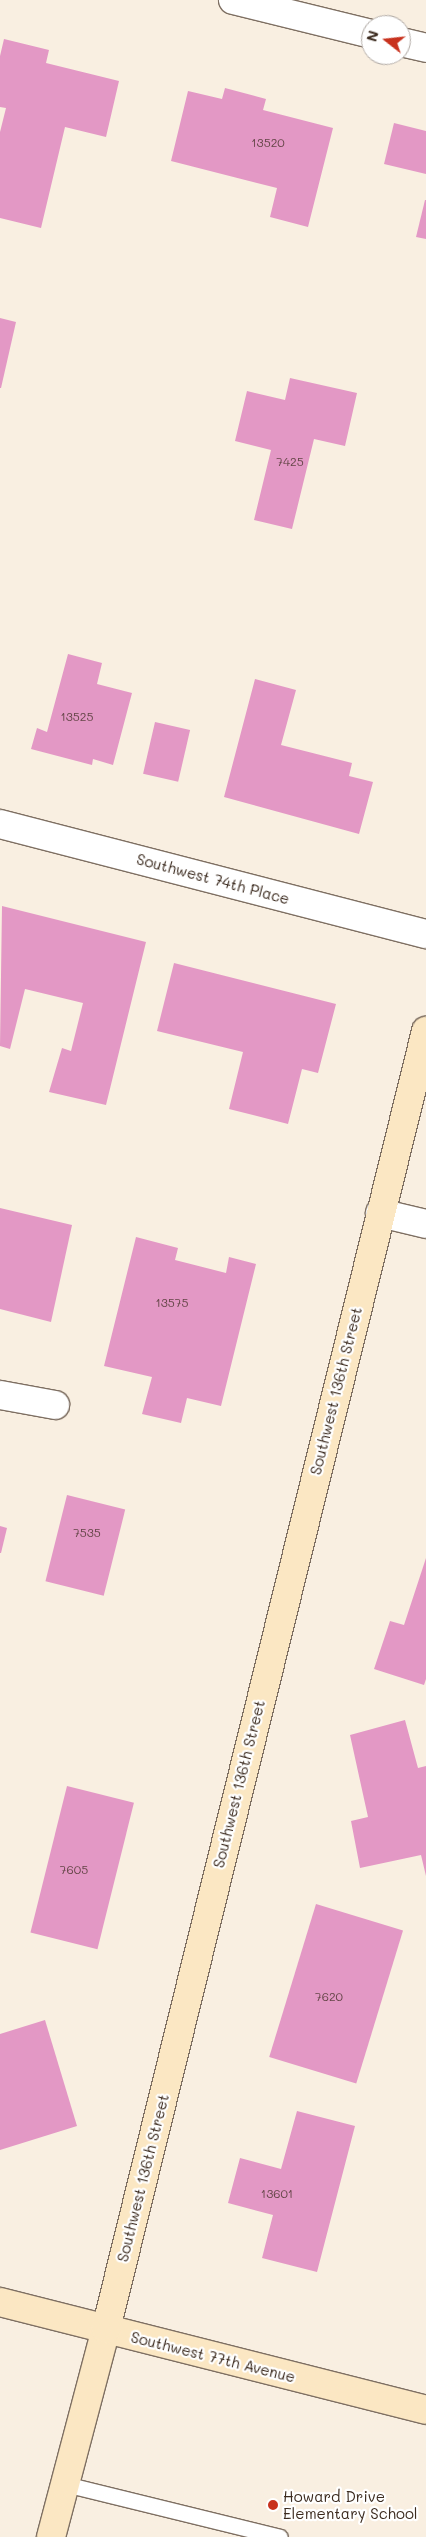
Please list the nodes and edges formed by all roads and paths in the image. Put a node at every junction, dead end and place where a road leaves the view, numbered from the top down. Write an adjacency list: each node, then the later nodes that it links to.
1 (233, 0): 2 (street)
2 (361, 32)
3 (411, 44): 4 (street)
4 (426, 48)
5 (0, 824): 6 (street, Southwest 74th Place)
6 (426, 934)
7 (426, 1031): 8 (street, Southwest 136th Street)
8 (380, 1213): 9 (street); 13 (street, Southwest 136th Street)
9 (426, 1224)
10 (0, 1395): 11 (street)
11 (55, 1405)
12 (0, 2302): 13 (street, Southwest 77th Avenue)
13 (106, 2329): 14 (street, Southwest 77th Avenue); 15 (street, Southwest 136th Street)
14 (426, 2410)
15 (65, 2484): 16 (street, Southwest 136th Street); 17 (lane)
16 (51, 2537)
17 (280, 2537)

